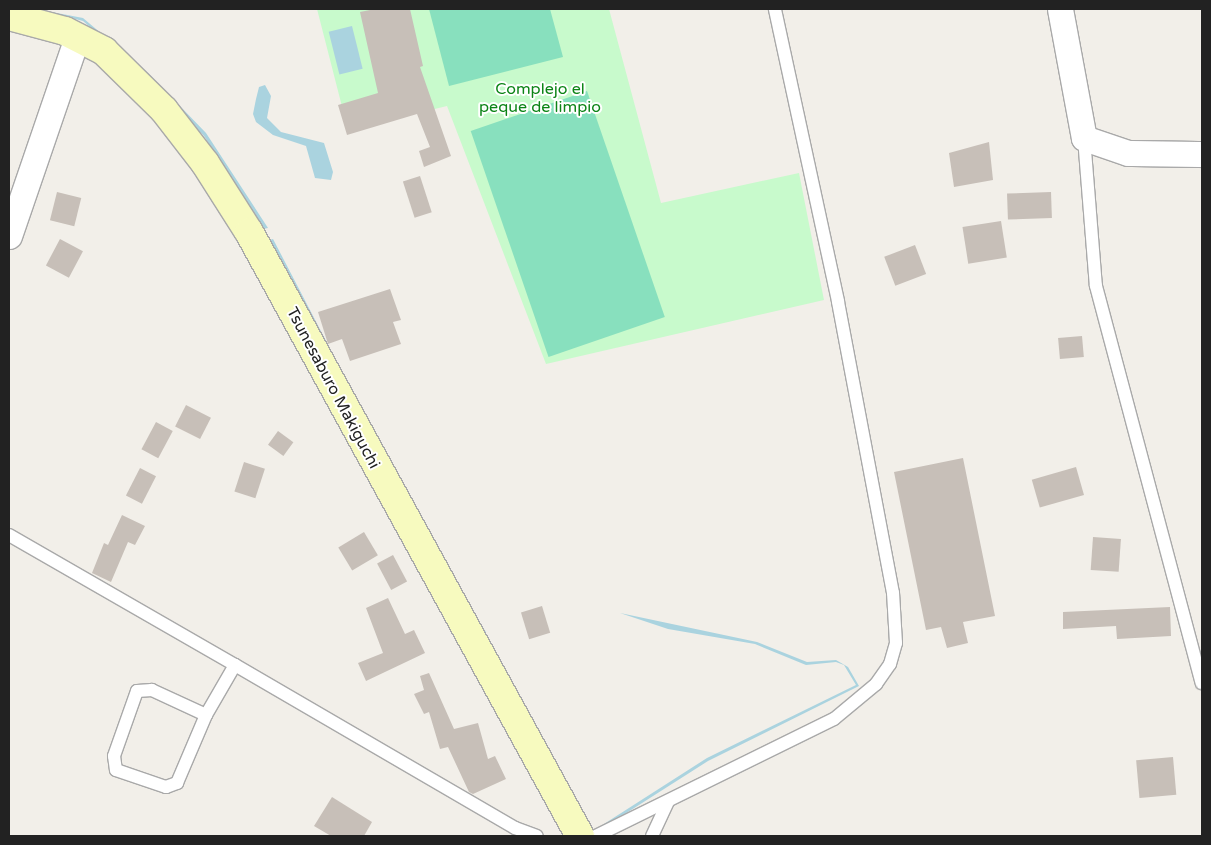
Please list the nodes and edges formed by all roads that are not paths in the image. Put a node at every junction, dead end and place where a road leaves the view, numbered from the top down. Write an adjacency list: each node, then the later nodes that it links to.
1 (775, 9): 12 (lane)
2 (1060, 9): 5 (street)
3 (9, 16): 4 (street, Tsunesaburo Makiguchi)
4 (77, 37): 7 (street); 14 (street, Tsunesaburo Makiguchi)
5 (1084, 138): 6 (street); 10 (lane)
6 (1202, 154)
7 (9, 236)
8 (9, 535): 9 (lane)
9 (235, 665): 11 (lane); 13 (lane)
10 (1202, 683)
11 (206, 715): 11 (lane)
12 (668, 802): 15 (lane); 16 (lane)
13 (537, 836)
14 (580, 836)
15 (596, 836)
16 (652, 836)

